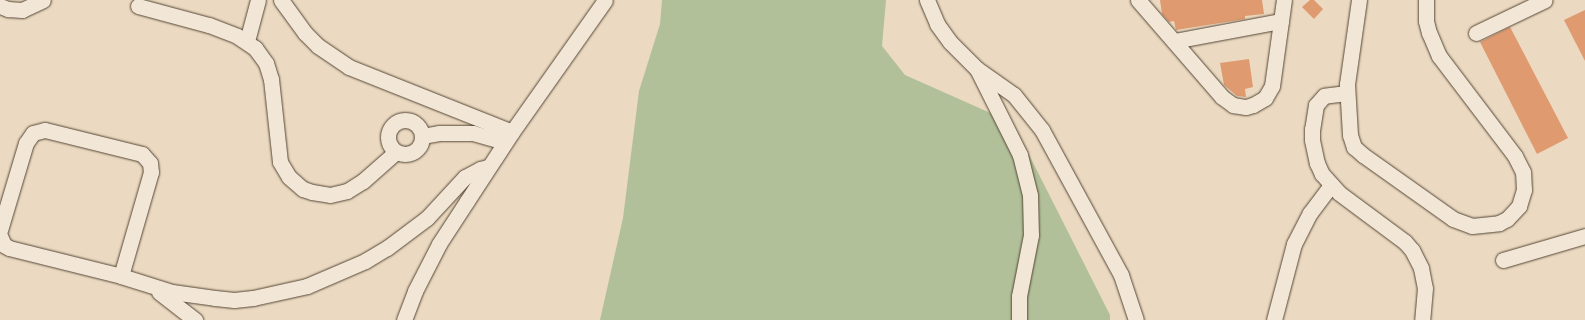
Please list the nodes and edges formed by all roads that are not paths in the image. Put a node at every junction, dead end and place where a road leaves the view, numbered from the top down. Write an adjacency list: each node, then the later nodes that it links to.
1 (43, 0): 12 (street)
2 (258, 0): 15 (street)
3 (281, 0): 20 (street)
4 (605, 0): 20 (street)
5 (927, 0): 17 (street)
6 (1138, 0): 16 (street)
7 (1284, 0): 13 (street)
8 (1359, 0): 18 (street)
9 (1426, 0): 18 (street)
10 (1545, 0): 14 (street)
11 (138, 6): 15 (street)
12 (3, 10)
13 (1281, 21): 16 (street); 16 (street)
14 (1476, 33)
15 (247, 41): 21 (street)
16 (1174, 41)
17 (977, 69): 32 (street); 33 (street)
18 (1347, 93): 23 (street)
19 (422, 136): 20 (street); 21 (street); 21 (street)
20 (508, 137): 22 (street)
21 (396, 152)
22 (488, 167): 29 (street); 31 (street)
23 (1331, 185): 34 (street); 35 (street)
24 (0, 230): 28 (street)
25 (0, 236): 28 (street)
26 (1585, 236): 27 (street)
27 (1503, 260)
28 (121, 276): 29 (street)
29 (149, 286): 30 (street)
30 (196, 320)
31 (404, 320)
32 (1019, 320)
33 (1136, 320)
34 (1274, 320)
35 (1422, 320)

